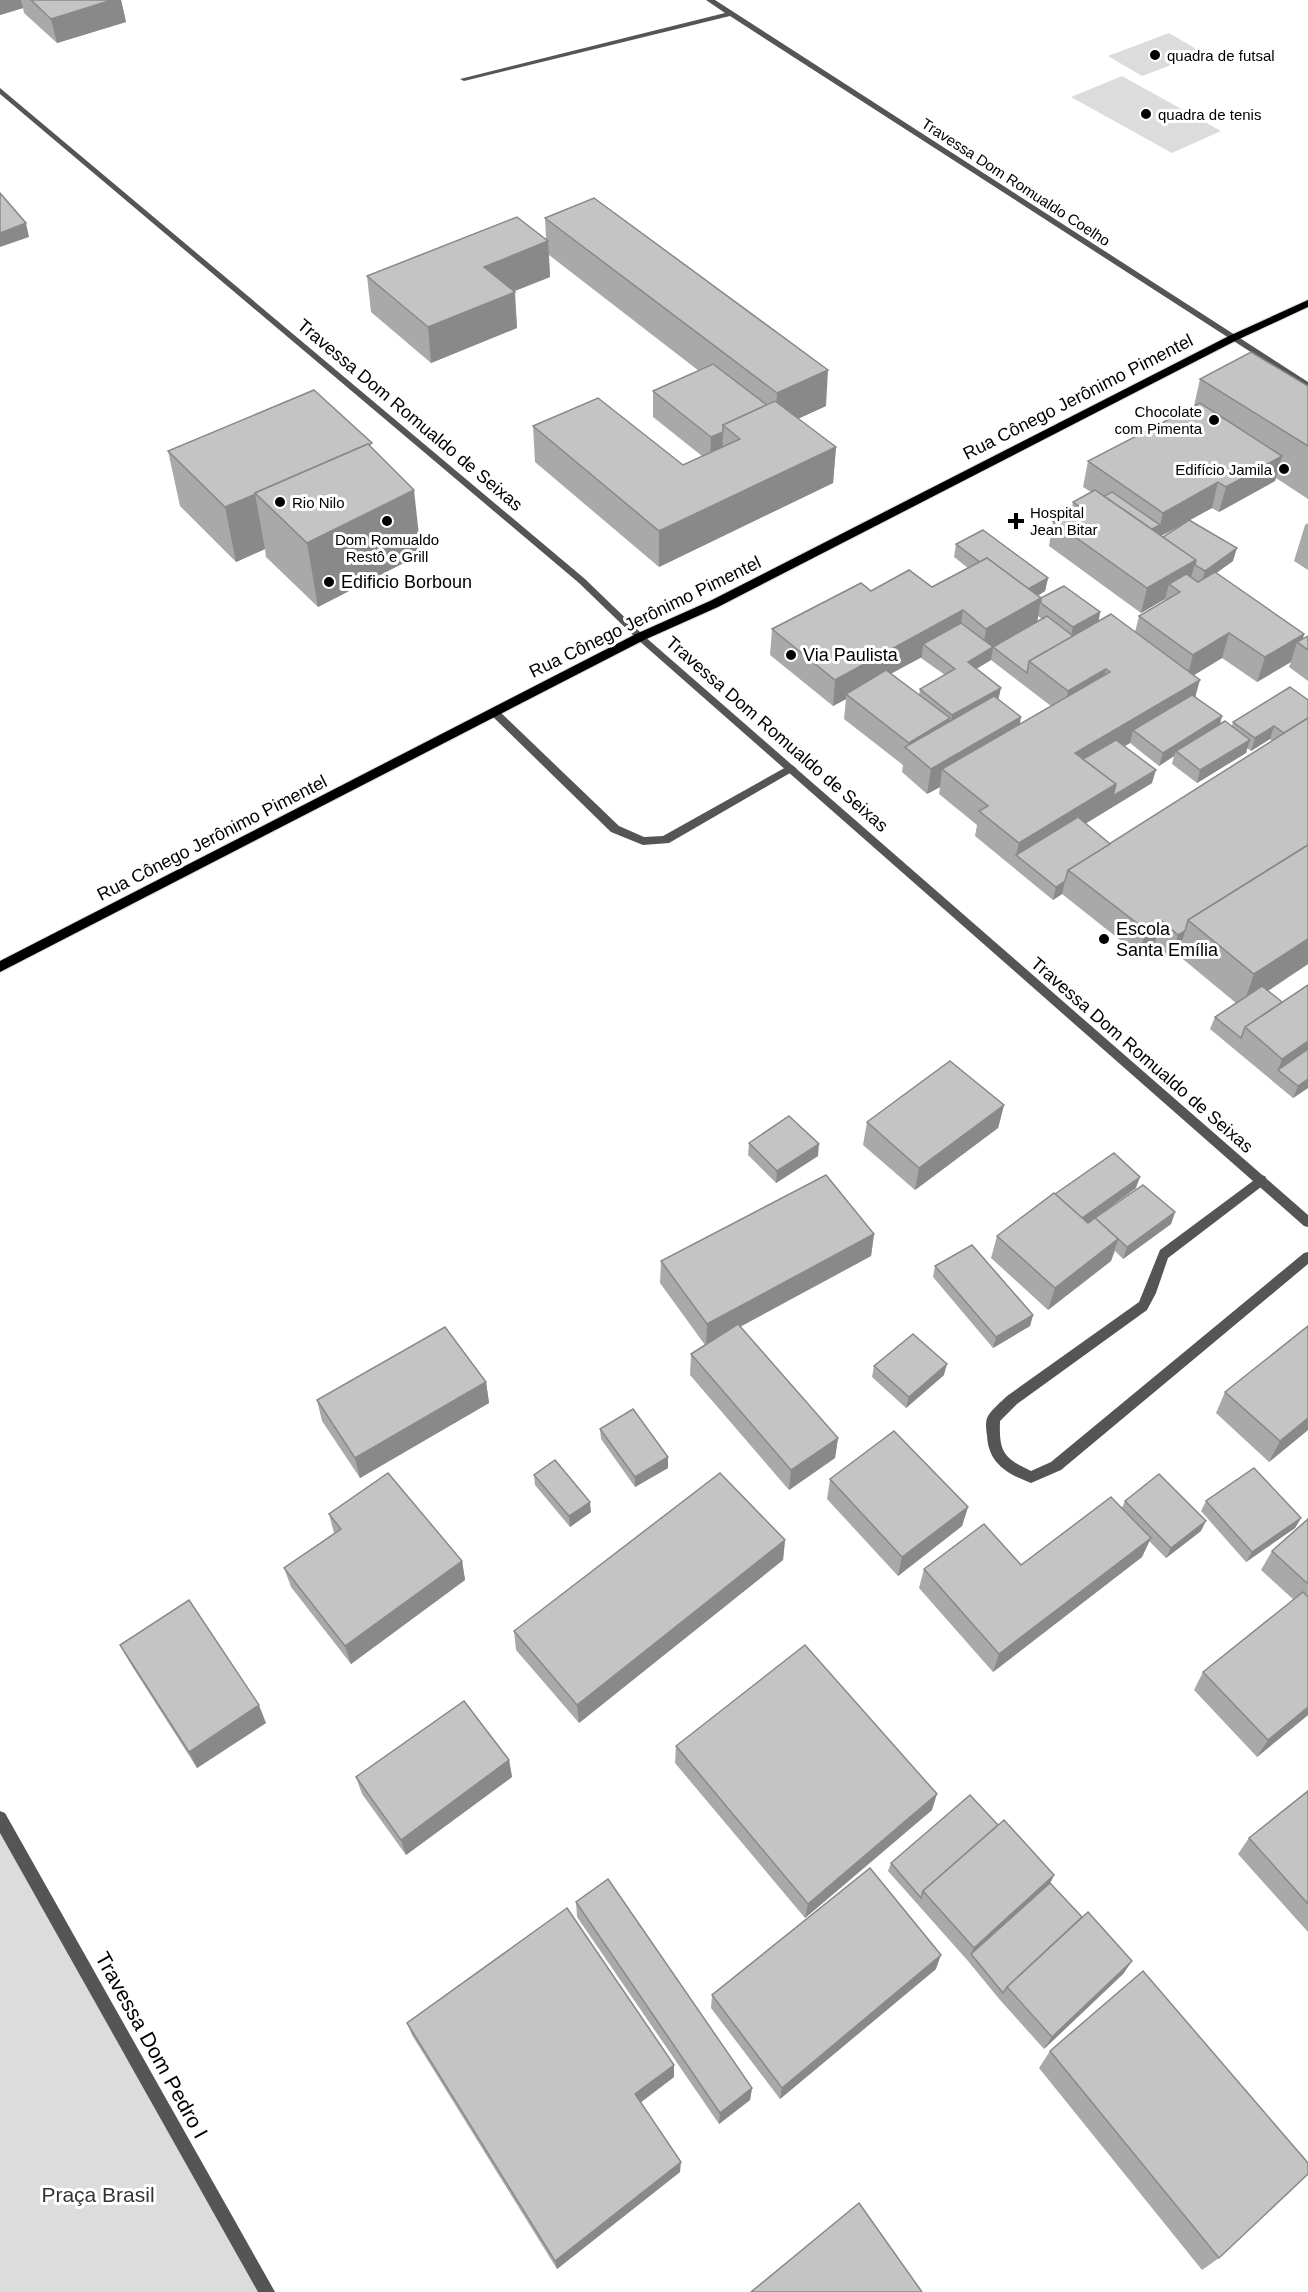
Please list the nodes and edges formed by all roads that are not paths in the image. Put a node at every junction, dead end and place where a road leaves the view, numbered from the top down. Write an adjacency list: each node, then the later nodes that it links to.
1 (711, 0): 2 (street, Travessa Dom Romualdo Coelho)
2 (731, 14): 3 (street); 6 (street, Travessa Dom Romualdo Coelho)
3 (464, 79)
4 (0, 90): 8 (street, Travessa Dom Romualdo de Seixas)
5 (1308, 303): 6 (main road, Rua Cônego Jerônimo Pimentel)
6 (1233, 338): 7 (street, Travessa Dom Romualdo Coelho); 8 (main road, Rua Cônego Jerônimo Pimentel)
7 (1308, 386)
8 (640, 636): 9 (main road, Rua Cônego Jerônimo Pimentel); 10 (street, Travessa Dom Romualdo de Seixas)
9 (494, 712): 10 (street); 11 (main road, Rua Cônego Jerônimo Pimentel)
10 (792, 769): 12 (street, Travessa Dom Romualdo de Seixas)
11 (0, 967)
12 (1260, 1180): 13 (street, Travessa Dom Romualdo de Seixas); 14 (street)
13 (1308, 1222)
14 (1308, 1257)
15 (0, 1818): 16 (street, Travessa Dom Pedro I)
16 (267, 2292)

